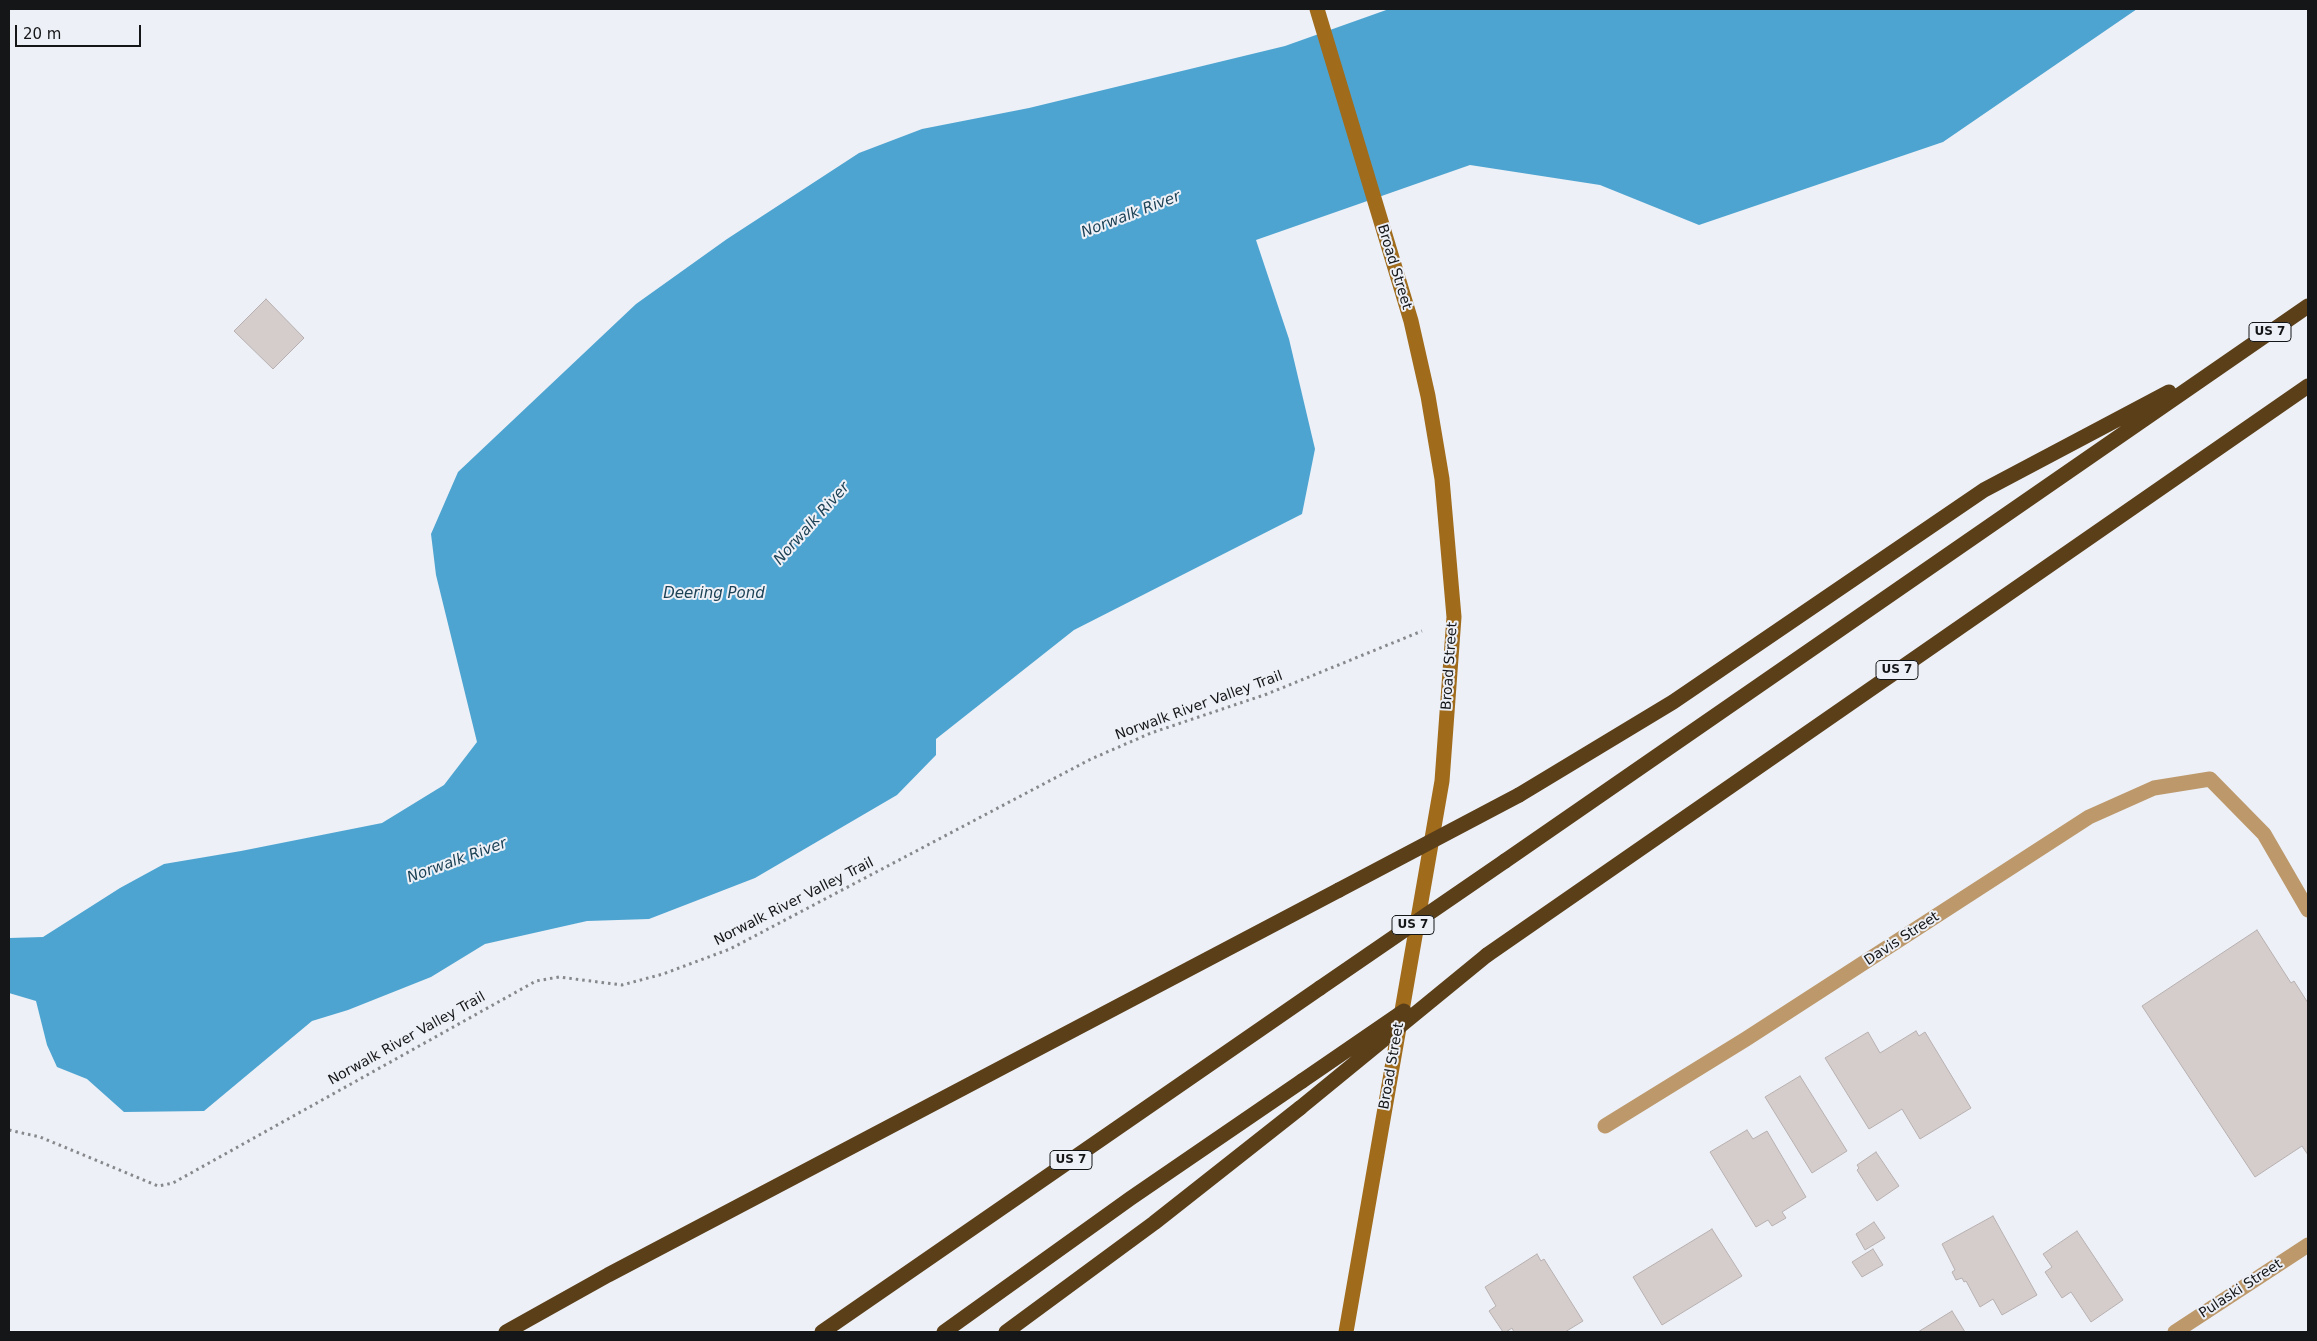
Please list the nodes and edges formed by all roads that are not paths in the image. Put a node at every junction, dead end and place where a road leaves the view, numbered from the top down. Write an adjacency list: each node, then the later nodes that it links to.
1 (1317, 9): 13 (street, Broad Street)
2 (2308, 306): 3 (highway, US 7)
3 (2232, 358): 9 (highway, bridge); 10 (highway, US 7, bridge)
4 (2308, 386): 6 (highway, US 7)
5 (2308, 910): 7 (street, Davis Street)
6 (1487, 955): 11 (highway, US 7, bridge); 12 (highway, bridge)
7 (1605, 1126)
8 (2308, 1245): 14 (street, Pulaski Street)
9 (506, 1332)
10 (822, 1332)
11 (944, 1332)
12 (1006, 1332)
13 (1346, 1332)
14 (2175, 1332)

